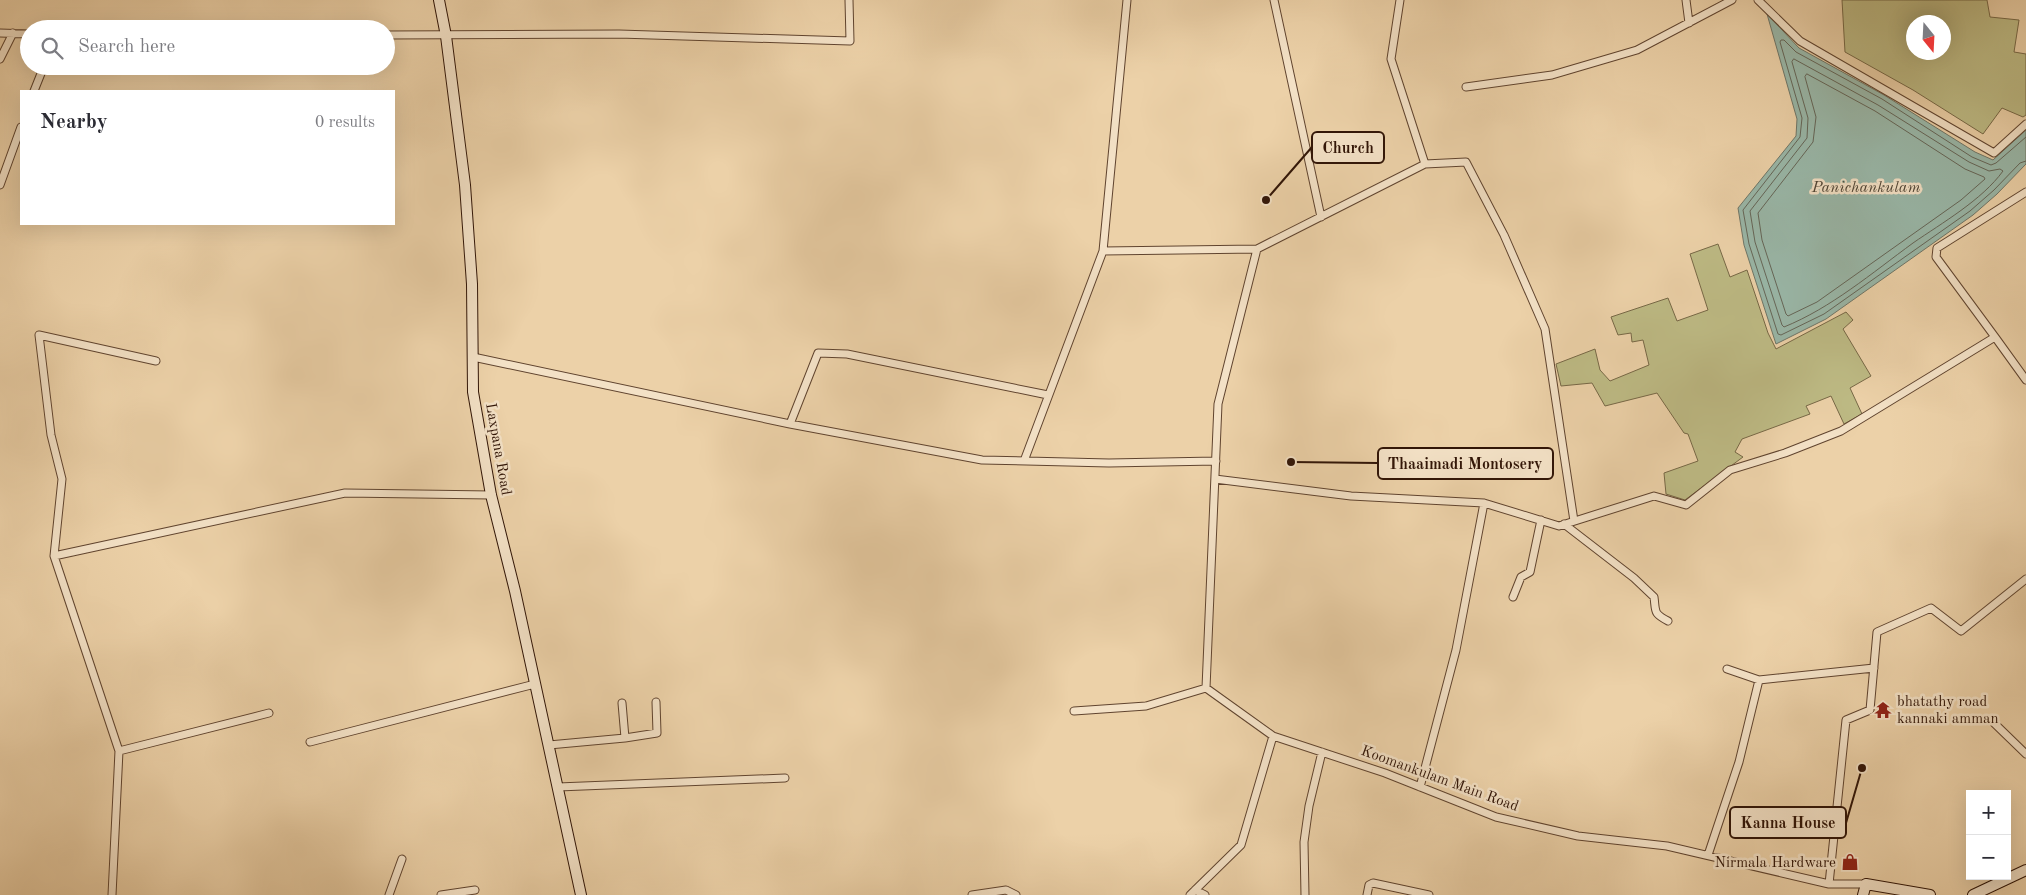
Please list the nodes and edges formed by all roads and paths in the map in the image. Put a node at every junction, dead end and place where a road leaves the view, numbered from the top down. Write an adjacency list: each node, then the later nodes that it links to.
1 (439, 0): 14 (street, Laxpana Road)
2 (849, 0): 14 (street)
3 (1127, 0): 26 (street)
4 (1274, 0): 24 (street)
5 (1400, 0): 21 (street)
6 (1686, 0): 9 (street)
7 (1732, 0): 9 (street)
8 (1758, 0): 19 (street)
9 (1689, 23): 17 (street)
10 (0, 33): 11 (street)
11 (13, 33): 12 (street); 15 (street)
12 (20, 33)
13 (395, 36): 14 (street)
14 (446, 36): 28 (street, Laxpana Road)
15 (0, 59)
16 (40, 75): 18 (street)
17 (1466, 87)
18 (34, 90)
19 (2026, 124)
20 (20, 130): 22 (street)
21 (1425, 164): 24 (street); 39 (street)
22 (0, 185)
23 (2026, 192): 27 (street)
24 (1321, 217): 25 (street)
25 (1257, 249): 26 (street); 34 (street)
26 (1103, 250): 31 (street)
27 (1995, 337): 30 (street); 39 (street)
28 (474, 357): 32 (street); 36 (street, Laxpana Road)
29 (156, 361): 41 (street)
30 (2026, 380)
31 (1048, 395): 32 (street); 33 (street)
32 (790, 424): 33 (street)
33 (1024, 461): 34 (street)
34 (1216, 461): 35 (street)
35 (1215, 479): 37 (street); 49 (street)
36 (491, 495): 41 (street); 48 (street, Laxpana Road)
37 (1484, 503): 38 (street); 64 (street)
38 (1541, 520): 40 (street); 43 (street)
39 (1574, 521): 40 (street)
40 (1564, 524): 44 (street)
41 (54, 556): 59 (street)
42 (2026, 579): 45 (street)
43 (1513, 597)
44 (1668, 621)
45 (1874, 668): 47 (street); 68 (street)
46 (1727, 669): 47 (street)
47 (1759, 680): 65 (street)
48 (535, 684): 57 (street); 58 (street, Laxpana Road)
49 (1206, 688): 52 (street); 55 (street, Koomankulam Main Road)
50 (656, 702): 56 (street)
51 (622, 703): 56 (street)
52 (1074, 711)
53 (269, 713): 59 (street)
54 (1994, 723): 61 (street)
55 (1273, 736): 60 (street, Koomankulam Main Road); 71 (street)
56 (625, 738): 58 (street)
57 (310, 742)
58 (549, 745): 63 (street, Laxpana Road)
59 (119, 751): 72 (street)
60 (1322, 752): 64 (street, Koomankulam Main Road); 79 (street)
61 (2026, 754)
62 (785, 778): 63 (street)
63 (558, 787): 75 (street, Laxpana Road)
64 (1420, 787): 65 (street, Koomankulam Main Road)
65 (1708, 855): 68 (street, Koomankulam Main Road)
66 (402, 859): 73 (street)
67 (2026, 870): 84 (street)
68 (1829, 884): 69 (street, Koomankulam Main Road)
69 (1866, 884): 82 (street); 83 (street, Koomankulam Main Road)
70 (475, 890): 74 (street)
71 (1192, 892): 78 (street)
72 (112, 895)
73 (389, 895)
74 (441, 895)
75 (581, 895)
76 (972, 895): 77 (street)
77 (1016, 895)
78 (1205, 895)
79 (1305, 895)
80 (1366, 895): 81 (street)
81 (1429, 895)
82 (1863, 895)
83 (1930, 895)
84 (1974, 895)

